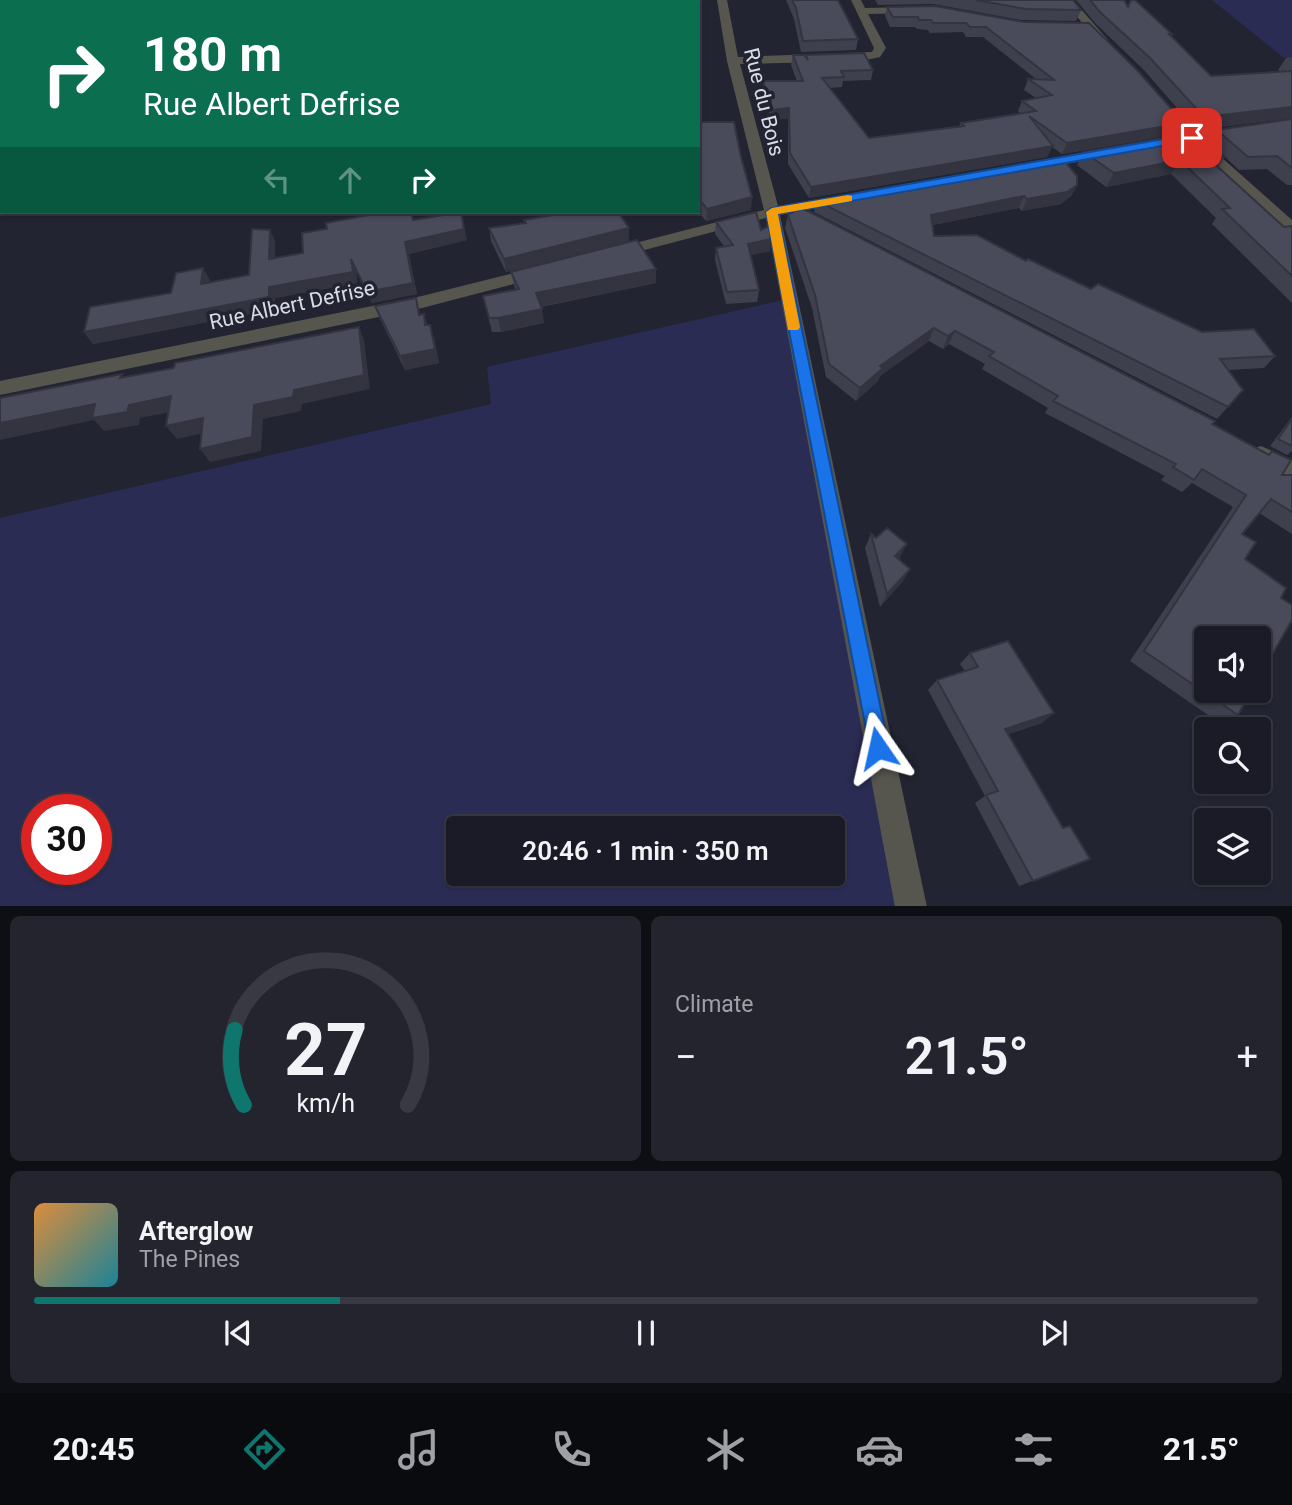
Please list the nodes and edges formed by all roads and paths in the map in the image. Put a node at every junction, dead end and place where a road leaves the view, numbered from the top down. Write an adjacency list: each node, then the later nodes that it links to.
1 (722, 0): 8 (street, Rue du Bois)
2 (1068, 0): 6 (street)
3 (859, 5): 4 (street); 8 (street)
4 (921, 10)
5 (1075, 26): 6 (street)
6 (1089, 26): 7 (street)
7 (1118, 56)
8 (733, 61): 15 (street, Rue du Bois)
9 (1292, 124): 10 (street)
10 (1188, 132): 11 (street); 17 (street)
11 (1152, 145)
12 (1125, 150): 13 (street)
13 (1030, 166)
14 (867, 195): 15 (street)
15 (772, 212): 16 (street); 18 (street); 23 (street, Rue du Bois)
16 (815, 221)
17 (1292, 228)
18 (597, 257)
19 (557, 267): 20 (street, Rue Albert Defrise)
20 (0, 388)
21 (1243, 444): 22 (street)
22 (1292, 470)
23 (911, 906)

